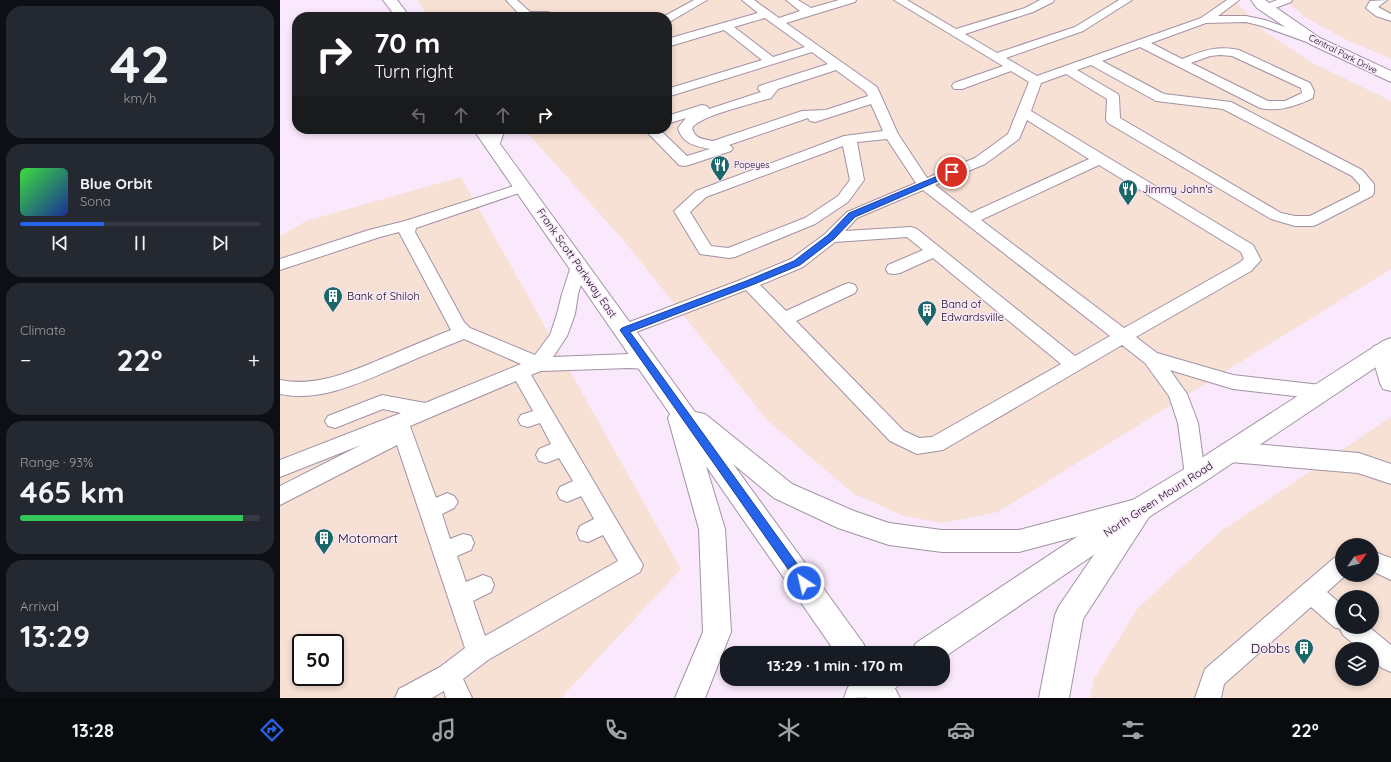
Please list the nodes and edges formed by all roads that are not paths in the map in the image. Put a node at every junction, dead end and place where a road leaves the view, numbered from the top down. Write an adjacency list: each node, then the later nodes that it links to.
1 (390, 0): 14 (main road)
2 (511, 0): 15 (lane)
3 (702, 0): 17 (lane)
4 (747, 0): 18 (lane)
5 (791, 0): 16 (lane)
6 (851, 0): 16 (lane)
7 (899, 0): 22 (lane)
8 (1049, 0): 22 (lane)
9 (1127, 0): 27 (lane)
10 (1234, 0): 20 (lane)
11 (1287, 0): 13 (lane)
12 (1382, 0): 19 (lane)
13 (1262, 4): 23 (main road, Central Park Drive)
14 (399, 12)
15 (523, 12)
16 (809, 12): 18 (lane)
17 (672, 16)
18 (772, 18): 21 (lane); 26 (lane)
19 (1391, 18)
20 (1205, 20): 23 (lane); 25 (lane)
21 (726, 26): 24 (lane); 28 (lane)
22 (955, 33): 27 (lane)
23 (1315, 41): 34 (main road, Central Park Drive)
24 (672, 42)
25 (1142, 43): 29 (lane); 30 (lane)
26 (814, 48): 28 (lane); 31 (lane)
27 (996, 57): 32 (lane)
28 (771, 61): 39 (lane)
29 (1093, 61): 33 (lane); 38 (lane)
30 (1182, 63): 30 (lane)
31 (838, 65): 36 (lane); 41 (lane)
32 (1012, 67): 35 (lane); 37 (lane)
33 (1067, 70): 35 (lane); 40 (lane)
34 (1391, 77)
35 (1036, 81): 42 (lane)
36 (774, 85): 43 (lane); 44 (lane)
37 (958, 86)
38 (1140, 87): 40 (lane); 40 (lane)
39 (672, 91)
40 (1113, 97)
41 (876, 98): 43 (lane); 48 (lane)
42 (1023, 112): 51 (lane); 52 (lane)
43 (826, 114): 47 (lane)
44 (672, 118)
45 (485, 134): 50 (main road, Frank Scott Parkway East)
46 (497, 134): 50 (lane)
47 (656, 134)
48 (891, 134): 49 (lane); 52 (lane)
49 (849, 140): 49 (lane)
50 (493, 146): 53 (main road, Frank Scott Parkway East)
51 (1100, 159): 54 (lane); 66 (lane)
52 (924, 184): 54 (lane); 56 (lane)
53 (523, 187): 55 (lane); 59 (main road, Frank Scott Parkway East)
54 (970, 219): 66 (lane)
55 (409, 225): 58 (lane); 65 (lane)
56 (831, 237): 57 (lane); 61 (lane)
57 (934, 252): 60 (lane); 70 (lane)
58 (280, 265)
59 (579, 266): 64 (main road, Frank Scott Parkway East); 71 (lane)
60 (894, 269)
61 (749, 283): 63 (lane); 64 (lane)
62 (849, 289): 63 (lane)
63 (784, 319): 70 (lane)
64 (625, 330): 69 (main road, Frank Scott Parkway East)
65 (464, 332): 71 (lane); 73 (lane)
66 (1123, 336): 68 (lane); 70 (lane)
67 (1386, 349): 72 (main road); 74 (main road, North Green Mount Road)
68 (1151, 358): 74 (lane); 82 (lane)
69 (648, 362): 71 (lane); 75 (main road, Frank Scott Parkway East)
70 (1074, 365)
71 (530, 368): 76 (lane); 83 (lane)
72 (1391, 383)
73 (280, 387)
74 (1321, 392): 79 (main road, North Green Mount Road)
75 (675, 402): 86 (main road); 97 (main road, Frank Scott Parkway East); 104 (main road)
76 (426, 411): 77 (lane); 78 (lane)
77 (335, 421)
78 (401, 427): 80 (lane); 85 (lane); 94 (lane)
79 (1230, 452): 81 (main road); 82 (main road, North Green Mount Road)
80 (280, 469)
81 (1391, 474)
82 (1195, 475): 86 (main road, North Green Mount Road)
83 (586, 485): 84 (lane); 87 (lane)
84 (567, 494)
85 (280, 496)
86 (1140, 509): 98 (main road, North Green Mount Road); 105 (main road)
87 (607, 523): 88 (lane); 99 (lane)
88 (588, 533)
89 (1379, 564): 90 (lane)
90 (1391, 570)
91 (1335, 571): 93 (lane)
92 (483, 585): 94 (lane)
93 (1311, 593): 95 (lane); 106 (lane)
94 (459, 596): 99 (lane)
95 (1335, 613)
96 (1359, 634): 100 (lane)
97 (848, 646)
98 (936, 646)
99 (479, 652): 101 (lane)
100 (1391, 660)
101 (449, 675): 102 (lane); 103 (lane)
102 (408, 698)
103 (459, 698)
104 (690, 698)
105 (1054, 698)
106 (1208, 698)

